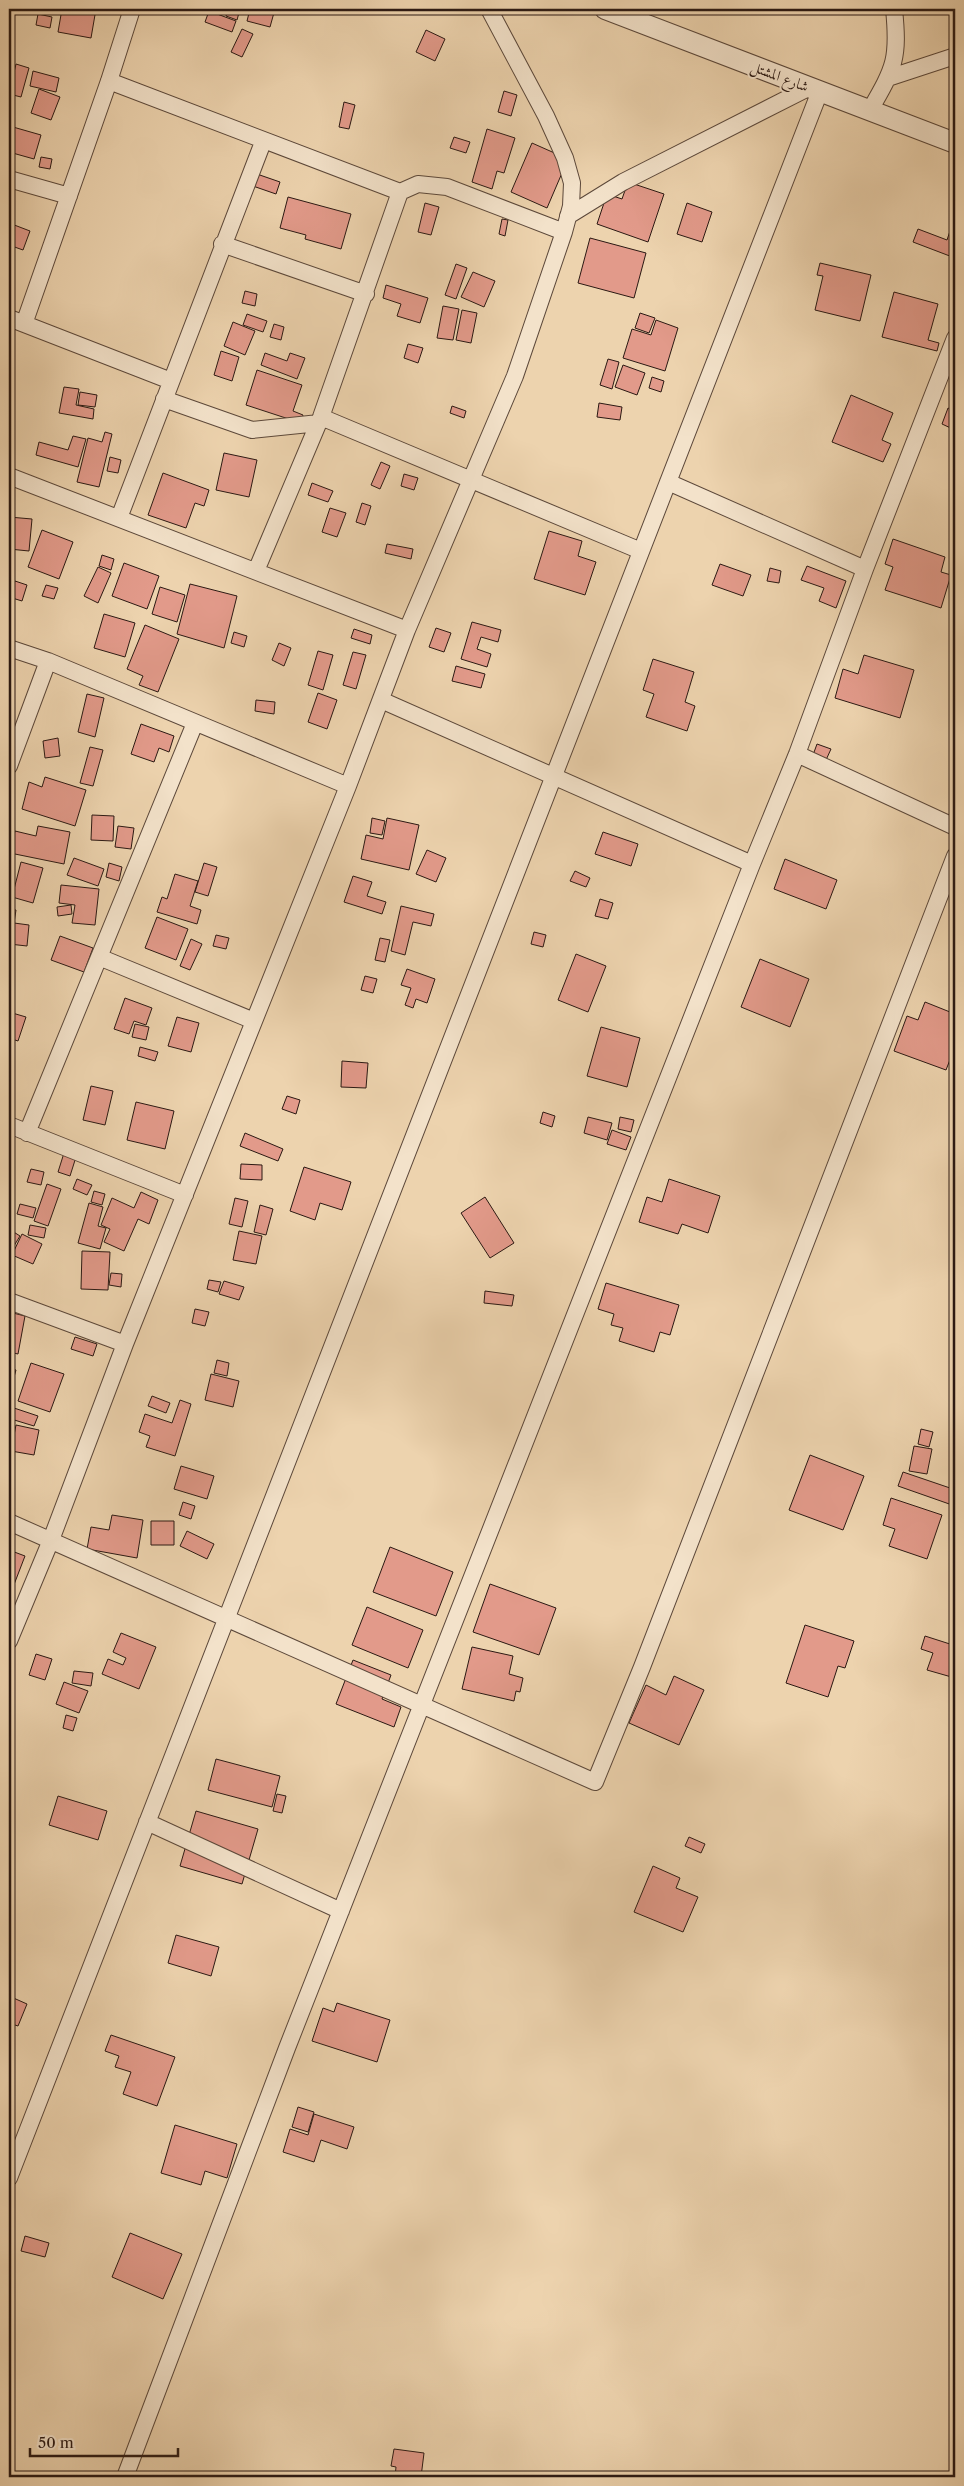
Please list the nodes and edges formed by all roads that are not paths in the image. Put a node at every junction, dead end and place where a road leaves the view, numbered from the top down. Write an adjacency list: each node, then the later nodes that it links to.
1 (132, 9): 7 (street)
2 (489, 9): 15 (street)
3 (605, 9): 8 (street, شارع المشتل)
4 (894, 9): 6 (street)
5 (955, 56): 6 (street)
6 (888, 78): 9 (street)
7 (110, 82): 10 (street); 14 (street)
8 (815, 89): 9 (street, شارع المشتل); 15 (street); 25 (street)
9 (870, 110): 11 (street, شارع المشتل)
10 (263, 142): 13 (street); 16 (street)
11 (955, 143)
12 (9, 179): 14 (street)
13 (400, 192): 15 (street); 17 (street)
14 (69, 196): 18 (street)
15 (566, 224): 24 (street)
16 (222, 244): 17 (street); 20 (street)
17 (366, 294): 22 (street)
18 (16, 321): 20 (street)
19 (955, 338): 28 (street)
20 (171, 381): 21 (street)
21 (164, 399): 22 (street); 26 (street)
22 (320, 420): 24 (street); 29 (street)
23 (9, 476): 26 (street)
24 (471, 479): 27 (street); 30 (street)
25 (668, 482): 27 (street); 28 (street)
26 (119, 518): 29 (street)
27 (641, 551): 37 (street)
28 (865, 569): 35 (street)
29 (256, 571): 30 (street)
30 (407, 630): 33 (street)
31 (9, 648): 32 (street)
32 (48, 661): 34 (street); 36 (street)
33 (381, 700): 37 (street); 38 (street)
34 (195, 723): 38 (street); 42 (street)
35 (797, 754): 39 (street); 41 (street)
36 (9, 766)
37 (554, 776): 41 (street); 51 (street)
38 (348, 786): 43 (street)
39 (955, 827)
40 (955, 856): 53 (street)
41 (752, 864): 53 (street)
42 (99, 957): 43 (street); 45 (street)
43 (254, 1021): 46 (street)
44 (9, 1125): 45 (street)
45 (27, 1133): 46 (street)
46 (185, 1195): 48 (street)
47 (9, 1301): 48 (street)
48 (125, 1344): 50 (street)
49 (9, 1522): 50 (street)
50 (51, 1540): 51 (street); 52 (street)
51 (227, 1617): 53 (street); 54 (street)
52 (9, 1641)
53 (422, 1704): 55 (street)
54 (147, 1822): 55 (street); 56 (street)
55 (341, 1911): 57 (street)
56 (9, 2178)
57 (125, 2477)

